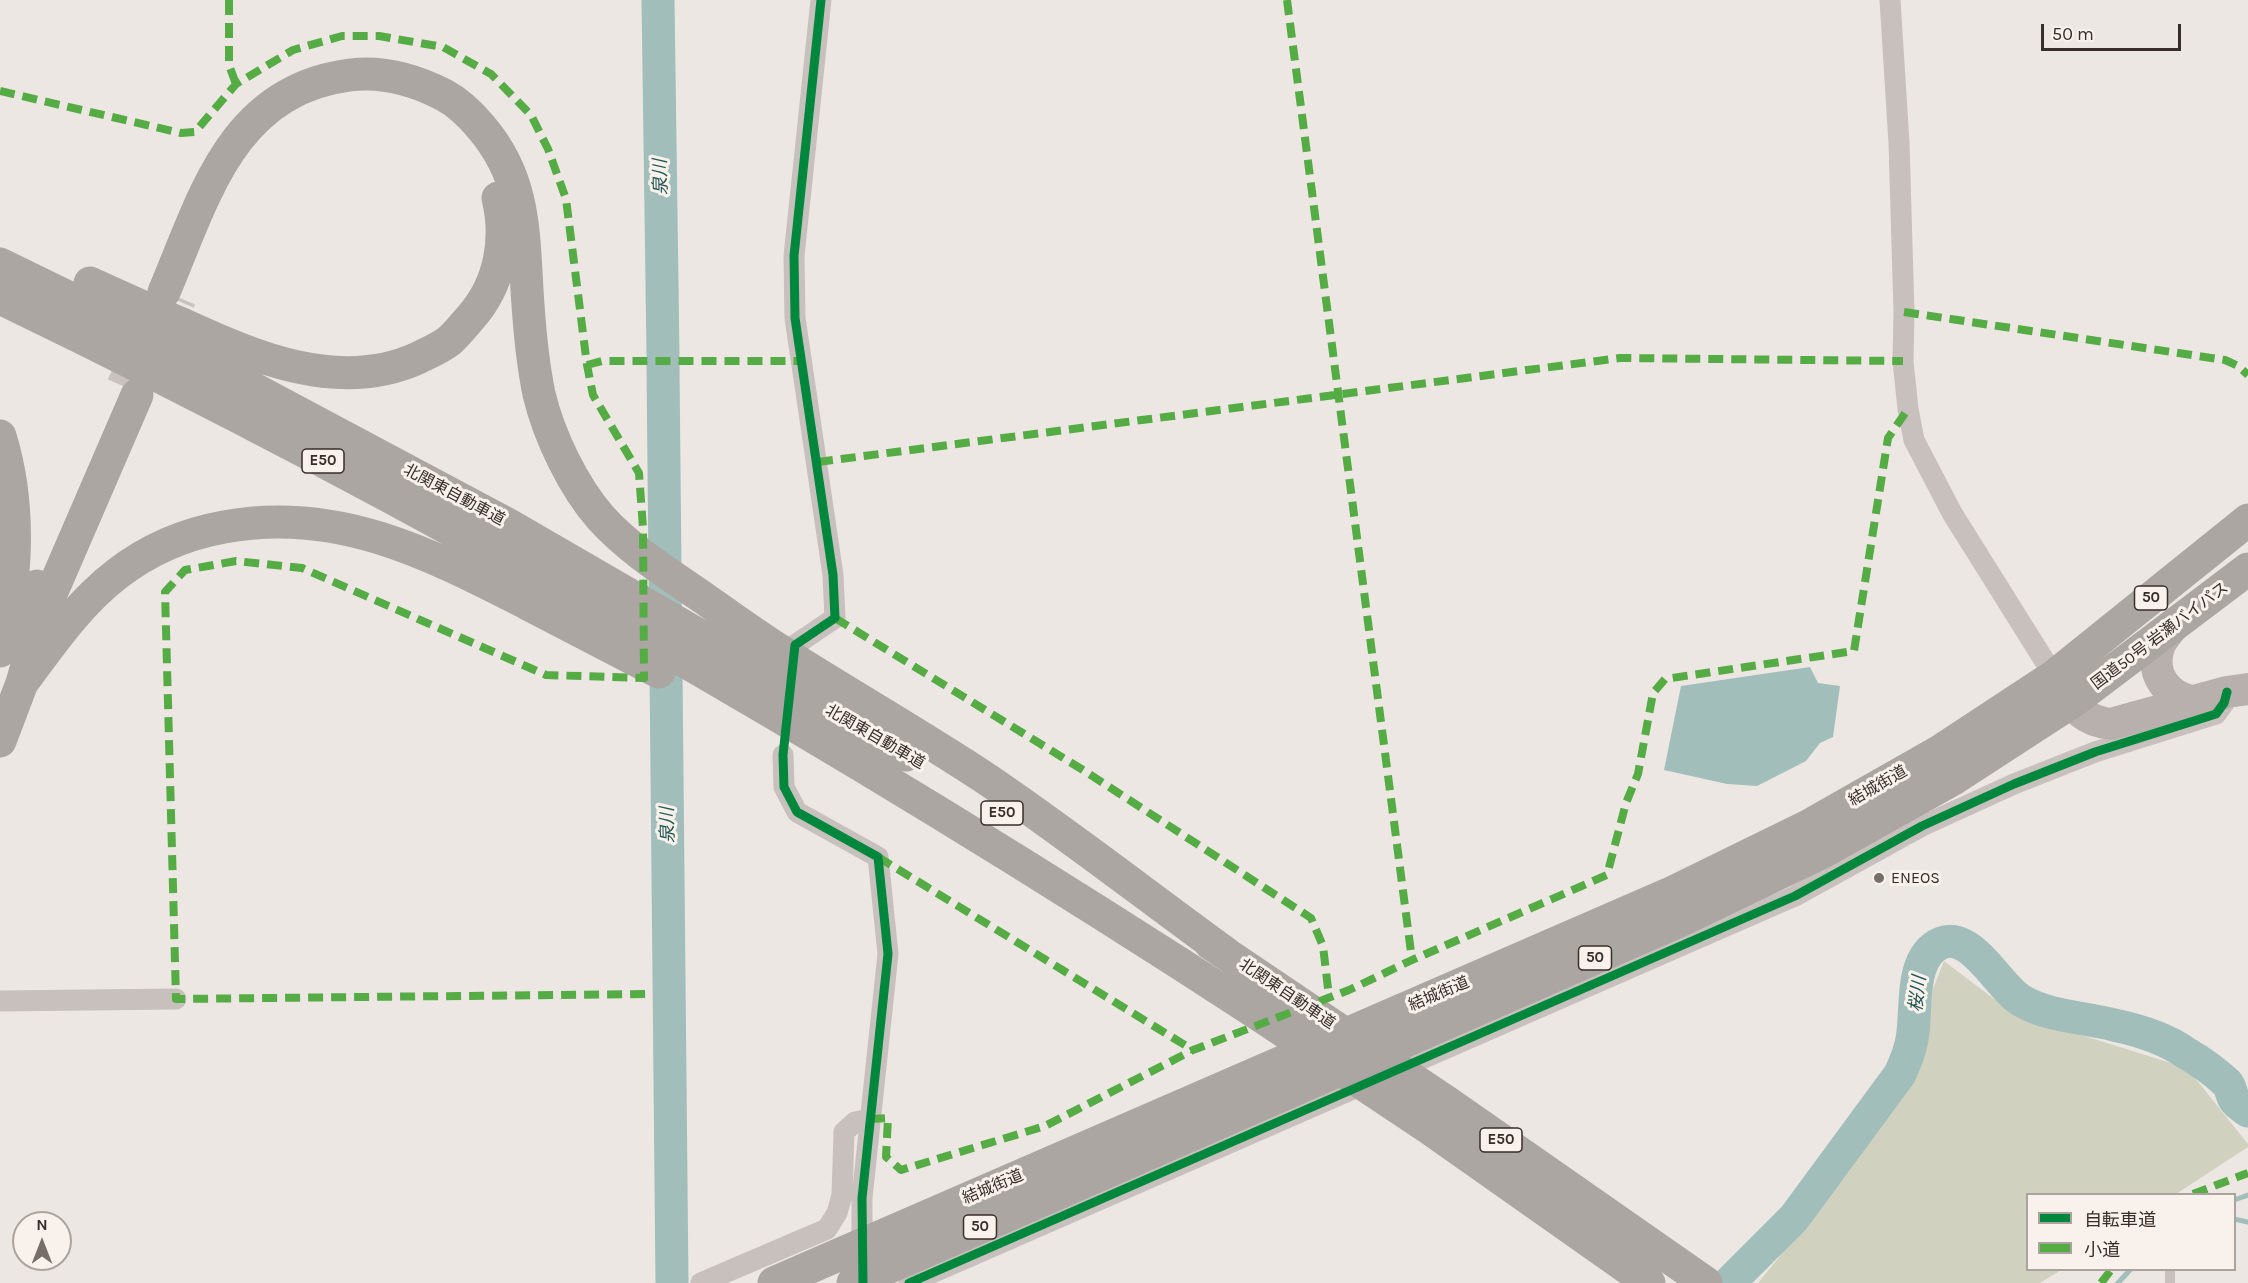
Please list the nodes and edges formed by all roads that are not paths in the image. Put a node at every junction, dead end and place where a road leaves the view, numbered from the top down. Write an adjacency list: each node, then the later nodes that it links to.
1 (820, 0): 12 (street)
2 (1890, 0): 13 (street)
3 (0, 246): 12 (highway)
4 (0, 264): 12 (highway, 北関東自動車道 / E50)
5 (0, 298): 11 (highway, 北関東自動車道 / E50)
6 (0, 436): 10 (highway)
7 (2248, 520): 13 (highway, 国道50号 岩瀬バイパス / 50)
8 (2248, 569): 9 (highway, 国道50号 岩瀬バイパス / 50)
9 (2172, 627): 16 (street); 17 (highway, 国道50号 岩瀬バイパス / 50)
10 (2, 645): 14 (highway)
11 (640, 649): 14 (highway); 18 (highway, 北関東自動車道)
12 (781, 657): 29 (highway, 北関東自動車道 / E50, bridge)
13 (2054, 676): 17 (street); 23 (highway, 結城街道 / 50)
14 (22, 683): 19 (highway)
15 (2237, 691): 16 (street); 27 (street)
16 (2192, 701): 17 (street)
17 (2072, 702): 24 (highway, 結城街道 / 50)
18 (777, 733): 22 (street); 28 (highway, 北関東自動車道 / E50, bridge)
19 (0, 741)
20 (176, 999): 21 (street)
21 (0, 1001)
22 (870, 1119): 23 (street); 25 (street)
23 (861, 1244): 24 (street); 26 (highway, 結城街道 / 50)
24 (859, 1282)
25 (701, 1283)
26 (774, 1283)
27 (909, 1283)
28 (1649, 1283)
29 (1706, 1283)

